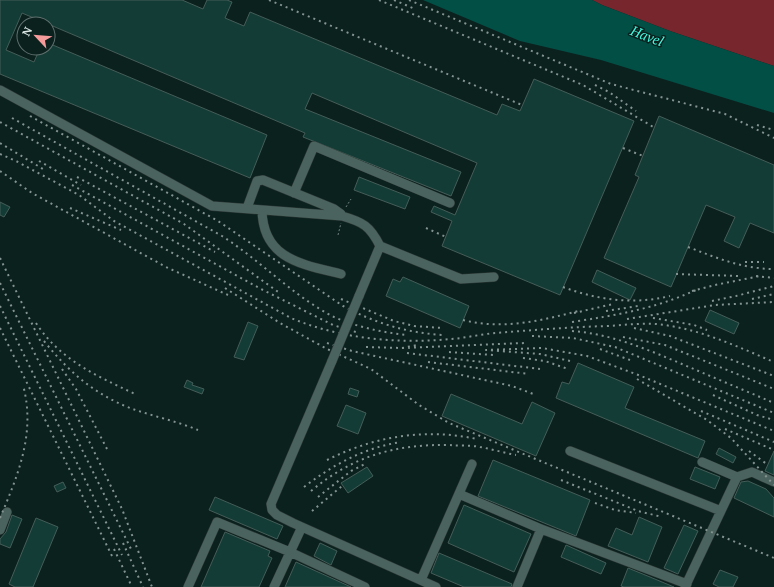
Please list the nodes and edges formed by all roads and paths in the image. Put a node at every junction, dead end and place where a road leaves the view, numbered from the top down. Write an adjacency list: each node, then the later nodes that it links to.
1 (4, 88): 4 (street)
2 (294, 193): 3 (street); 4 (street); 6 (street)
3 (450, 203)
4 (247, 208): 5 (street)
5 (262, 210): 6 (street); 8 (street)
6 (342, 216): 7 (street)
7 (380, 246): 9 (street); 22 (street, bridge)
8 (341, 274)
9 (494, 277)
10 (570, 451): 16 (street)
11 (702, 462): 13 (street)
12 (472, 464): 15 (street)
13 (737, 477): 14 (street); 16 (street)
14 (774, 482)
15 (459, 494): 19 (street); 22 (street)
16 (721, 511): 23 (street)
17 (7, 512): 18 (street)
18 (0, 530)
19 (542, 530): 23 (street); 28 (street)
20 (300, 531): 21 (street)
21 (290, 552): 24 (street); 25 (street); 26 (street)
22 (421, 580): 27 (street)
23 (686, 585)
24 (188, 587)
25 (274, 587)
26 (365, 587)
27 (436, 587)
28 (517, 587)

